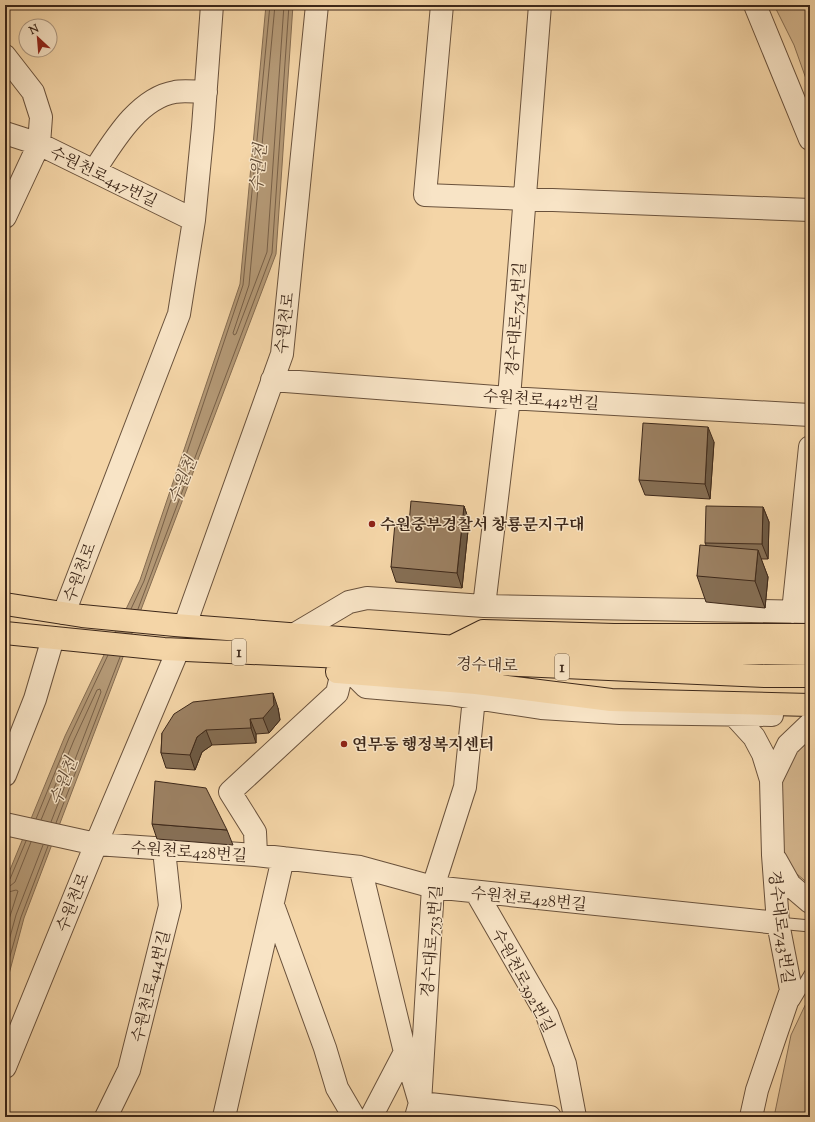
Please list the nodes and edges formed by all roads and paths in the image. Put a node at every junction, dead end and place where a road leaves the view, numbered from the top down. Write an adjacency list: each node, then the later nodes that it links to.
1 (212, 5): 7 (street, 수원천로)
2 (317, 5): 16 (street, 수원천로)
3 (442, 5): 12 (street)
4 (540, 5): 12 (street, 경수대로754번길)
5 (755, 5): 9 (street)
6 (5, 56): 10 (street, 수원천로447번길)
7 (206, 92): 11 (street); 15 (street, 수원천로)
8 (5, 133): 10 (street)
9 (810, 139)
10 (39, 144): 11 (street, 수원천로447번길); 14 (street)
11 (94, 171): 15 (street, 수원천로447번길)
12 (524, 199): 13 (street); 17 (street, 경수대로754번길)
13 (810, 210)
14 (5, 217)
15 (194, 220): 25 (street, 수원천로)
16 (272, 380): 17 (street, 수원천로442번길); 26 (street, 수원천로)
17 (509, 398): 18 (street, 수원천로442번길); 23 (street, 경수대로754번길)
18 (810, 415)
19 (810, 447): 20 (street)
20 (800, 546): 21 (street); 24 (street)
21 (810, 566)
22 (5, 604): 25 (main road, 1)
23 (484, 606): 24 (street); 28 (street)
24 (802, 612)
25 (73, 614): 26 (main road, 1)
26 (180, 625): 28 (main road, 경수대로 / 1)
27 (5, 633): 30 (main road, 1)
28 (295, 634): 31 (main road, 경수대로 / 1)
29 (810, 635): 31 (main road)
30 (62, 639): 32 (main road, 1); 42 (street)
31 (451, 647): 33 (main road, 경수대로 / 1)
32 (171, 649): 34 (main road, 경수대로 / 1); 45 (street, 수원천로)
33 (810, 654)
34 (314, 657): 35 (main road); 36 (main road, 경수대로 / 1)
35 (347, 673): 37 (street); 38 (main road); 47 (street)
36 (810, 676)
37 (474, 698): 39 (street); 51 (street, 경수대로753번길)
38 (810, 705)
39 (733, 714): 40 (street); 43 (street, 경수대로743번길)
40 (810, 715)
41 (810, 724): 43 (street, 경수대로743번길)
42 (5, 775)
43 (771, 780): 48 (street, 경수대로743번길)
44 (5, 824): 45 (street, 수원천로428번길)
45 (92, 843): 46 (street, 수원천로428번길); 60 (street, 수원천로)
46 (164, 850): 47 (street, 수원천로428번길); 62 (street, 수원천로414번길)
47 (256, 855): 49 (street, 수원천로428번길)
48 (773, 855): 53 (street); 55 (street, 경수대로743번길)
49 (283, 858): 50 (street, 수원천로428번길); 54 (street)
50 (360, 868): 51 (street, 수원천로428번길); 59 (street)
51 (433, 887): 52 (street, 수원천로428번길); 61 (street, 경수대로753번길)
52 (476, 892): 55 (street, 수원천로428번길); 67 (street, 수원천로392번길)
53 (810, 902)
54 (273, 905): 63 (street); 64 (street)
55 (778, 923): 56 (lane); 58 (street, 경수대로743번길)
56 (809, 926)
57 (810, 974): 58 (lane)
58 (775, 1036): 68 (street, 경수대로743번길)
59 (405, 1052): 61 (street); 65 (street)
60 (5, 1067)
61 (418, 1110): 66 (street)
62 (106, 1117)
63 (224, 1117)
64 (354, 1117)
65 (371, 1117)
66 (550, 1117)
67 (575, 1117)
68 (751, 1117)

